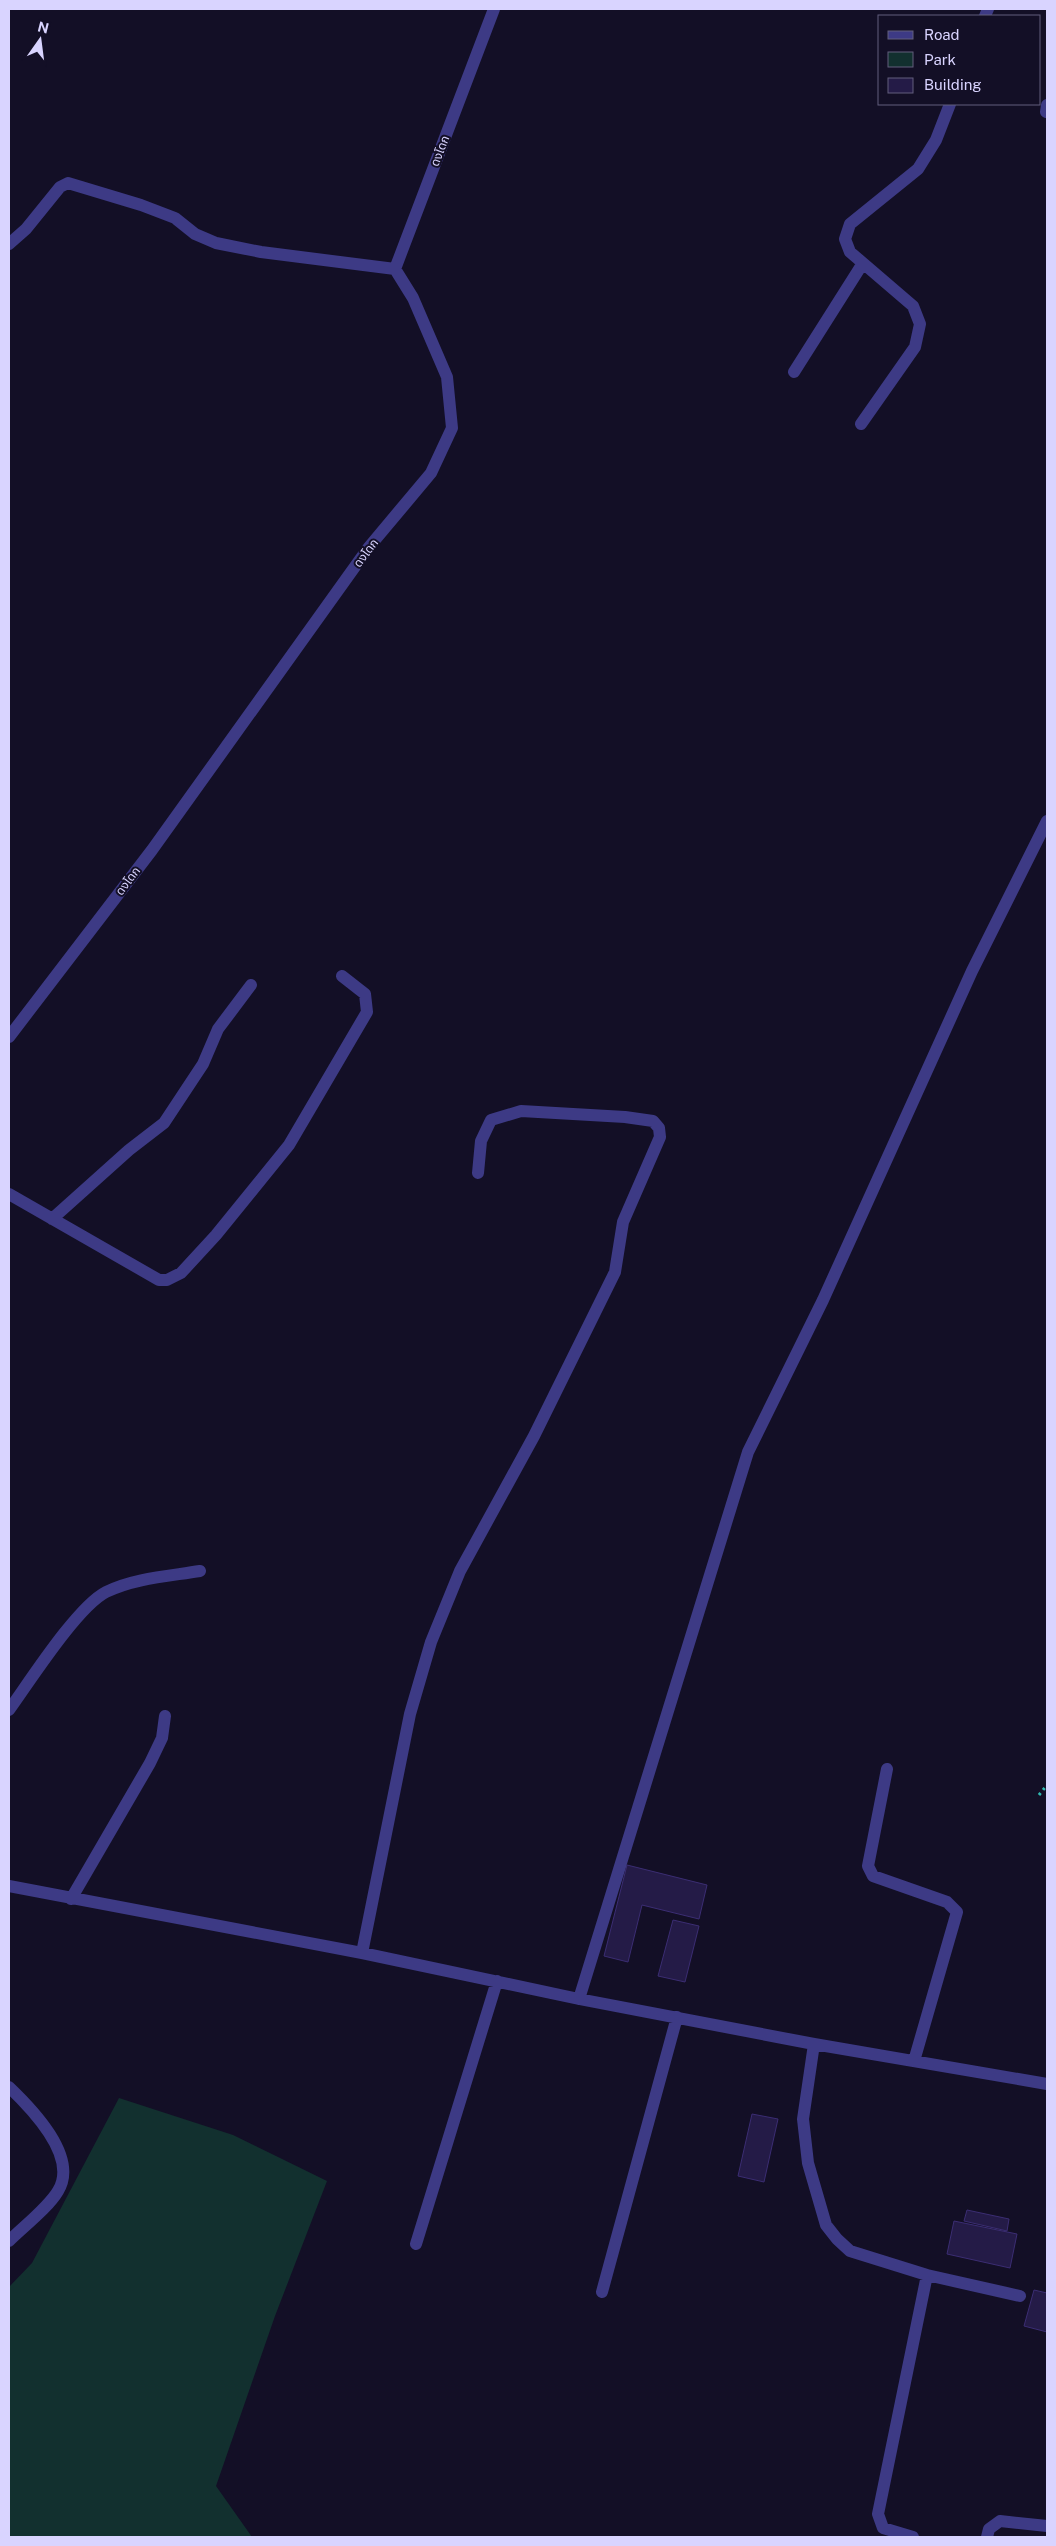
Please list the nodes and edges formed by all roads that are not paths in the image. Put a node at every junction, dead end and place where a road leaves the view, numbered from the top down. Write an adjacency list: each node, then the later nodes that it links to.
1 (494, 9): 5 (street, ดงโดก)
2 (950, 105): 4 (street)
3 (9, 244): 5 (street)
4 (863, 263): 6 (street); 7 (street)
5 (395, 269): 11 (street, ดงโดก)
6 (794, 372)
7 (861, 424)
8 (1047, 820): 23 (street)
9 (342, 976): 14 (street)
10 (251, 985): 14 (street)
11 (9, 1037)
12 (478, 1173): 21 (street)
13 (9, 1194): 14 (street)
14 (52, 1219)
15 (200, 1571): 16 (street)
16 (9, 1710)
17 (165, 1716): 20 (street)
18 (887, 1769): 26 (street)
19 (9, 1886): 20 (street)
20 (70, 1899): 21 (street)
21 (362, 1953): 22 (street)
22 (497, 1981): 23 (street); 30 (street)
23 (579, 1999): 24 (street)
24 (677, 2017): 25 (street); 32 (street)
25 (814, 2044): 26 (street); 31 (street)
26 (914, 2061): 27 (street)
27 (1047, 2084)
28 (9, 2087): 29 (street)
29 (9, 2241)
30 (416, 2244)
31 (927, 2275): 33 (street); 35 (street)
32 (602, 2292)
33 (1020, 2296)
34 (1047, 2526): 36 (street)
35 (913, 2537)
36 (987, 2537)

